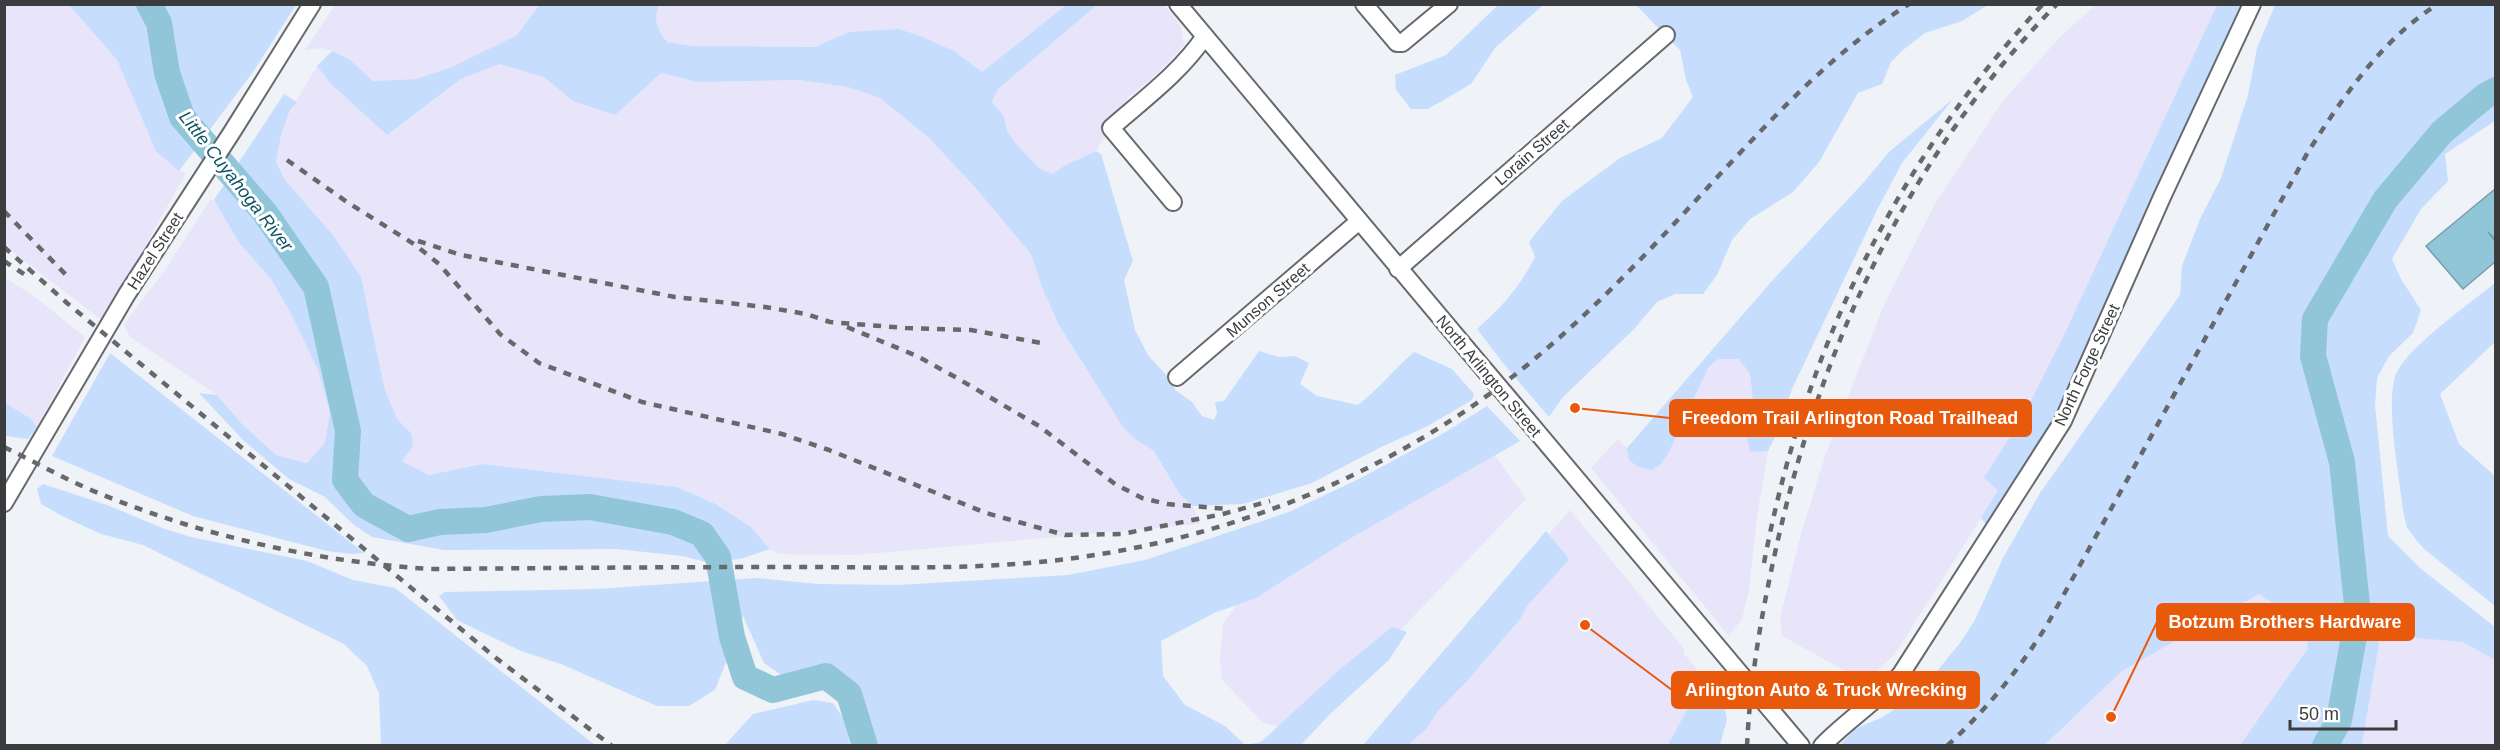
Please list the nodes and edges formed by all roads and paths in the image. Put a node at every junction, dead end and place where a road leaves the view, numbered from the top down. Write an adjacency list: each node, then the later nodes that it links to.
1 (312, 4): 12 (street, Hazel Street)
2 (1178, 4): 7 (street, North Arlington Street)
3 (1364, 4): 4 (street)
4 (1449, 4)
5 (2252, 4): 14 (street, North Forge Street)
6 (1666, 35): 10 (street, Lorain Street)
7 (1205, 36): 8 (street); 9 (street, North Arlington Street)
8 (1173, 202)
9 (1358, 222): 10 (street, North Arlington Street); 11 (street, Munson Street)
10 (1398, 269): 13 (street, North Arlington Street, bridge)
11 (1177, 377)
12 (4, 502)
13 (1801, 746)
14 (1822, 746)

